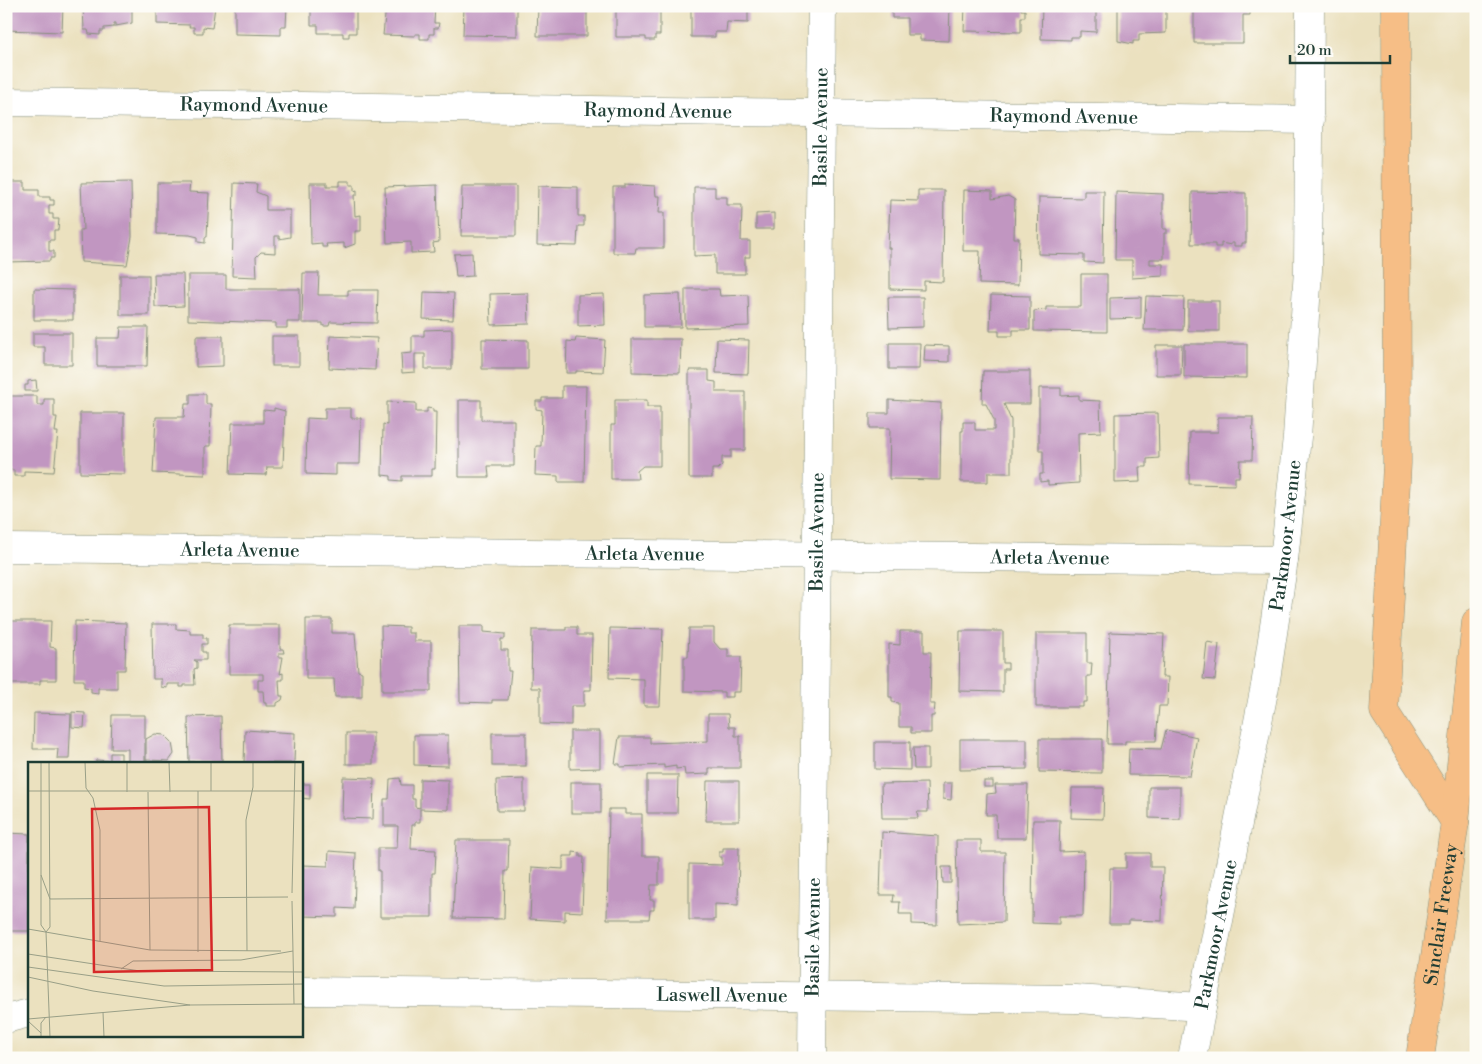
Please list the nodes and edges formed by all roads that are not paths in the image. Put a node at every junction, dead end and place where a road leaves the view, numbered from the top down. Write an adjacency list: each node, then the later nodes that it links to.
1 (822, 6): 5 (street, Basile Avenue)
2 (1310, 6): 6 (street, Parkmoor Avenue)
3 (1396, 6): 11 (highway)
4 (6, 102): 5 (street, Raymond Avenue)
5 (821, 115): 6 (street, Raymond Avenue); 8 (street, Basile Avenue)
6 (1310, 120): 9 (street, Parkmoor Avenue)
7 (6, 548): 8 (street, Arleta Avenue)
8 (817, 556): 9 (street, Arleta Avenue); 13 (street, Basile Avenue)
9 (1284, 560): 14 (street, Parkmoor Avenue)
10 (1476, 622): 11 (highway, Sinclair Freeway)
11 (1455, 822): 19 (highway, Sinclair Freeway)
12 (302, 991): 13 (street, Laswell Avenue)
13 (812, 998): 14 (street, Laswell Avenue); 17 (street, Basile Avenue)
14 (1202, 1007): 18 (street, Parkmoor Avenue)
15 (28, 1013): 16 (street)
16 (6, 1019)
17 (812, 1058)
18 (1192, 1058)
19 (1420, 1058)

